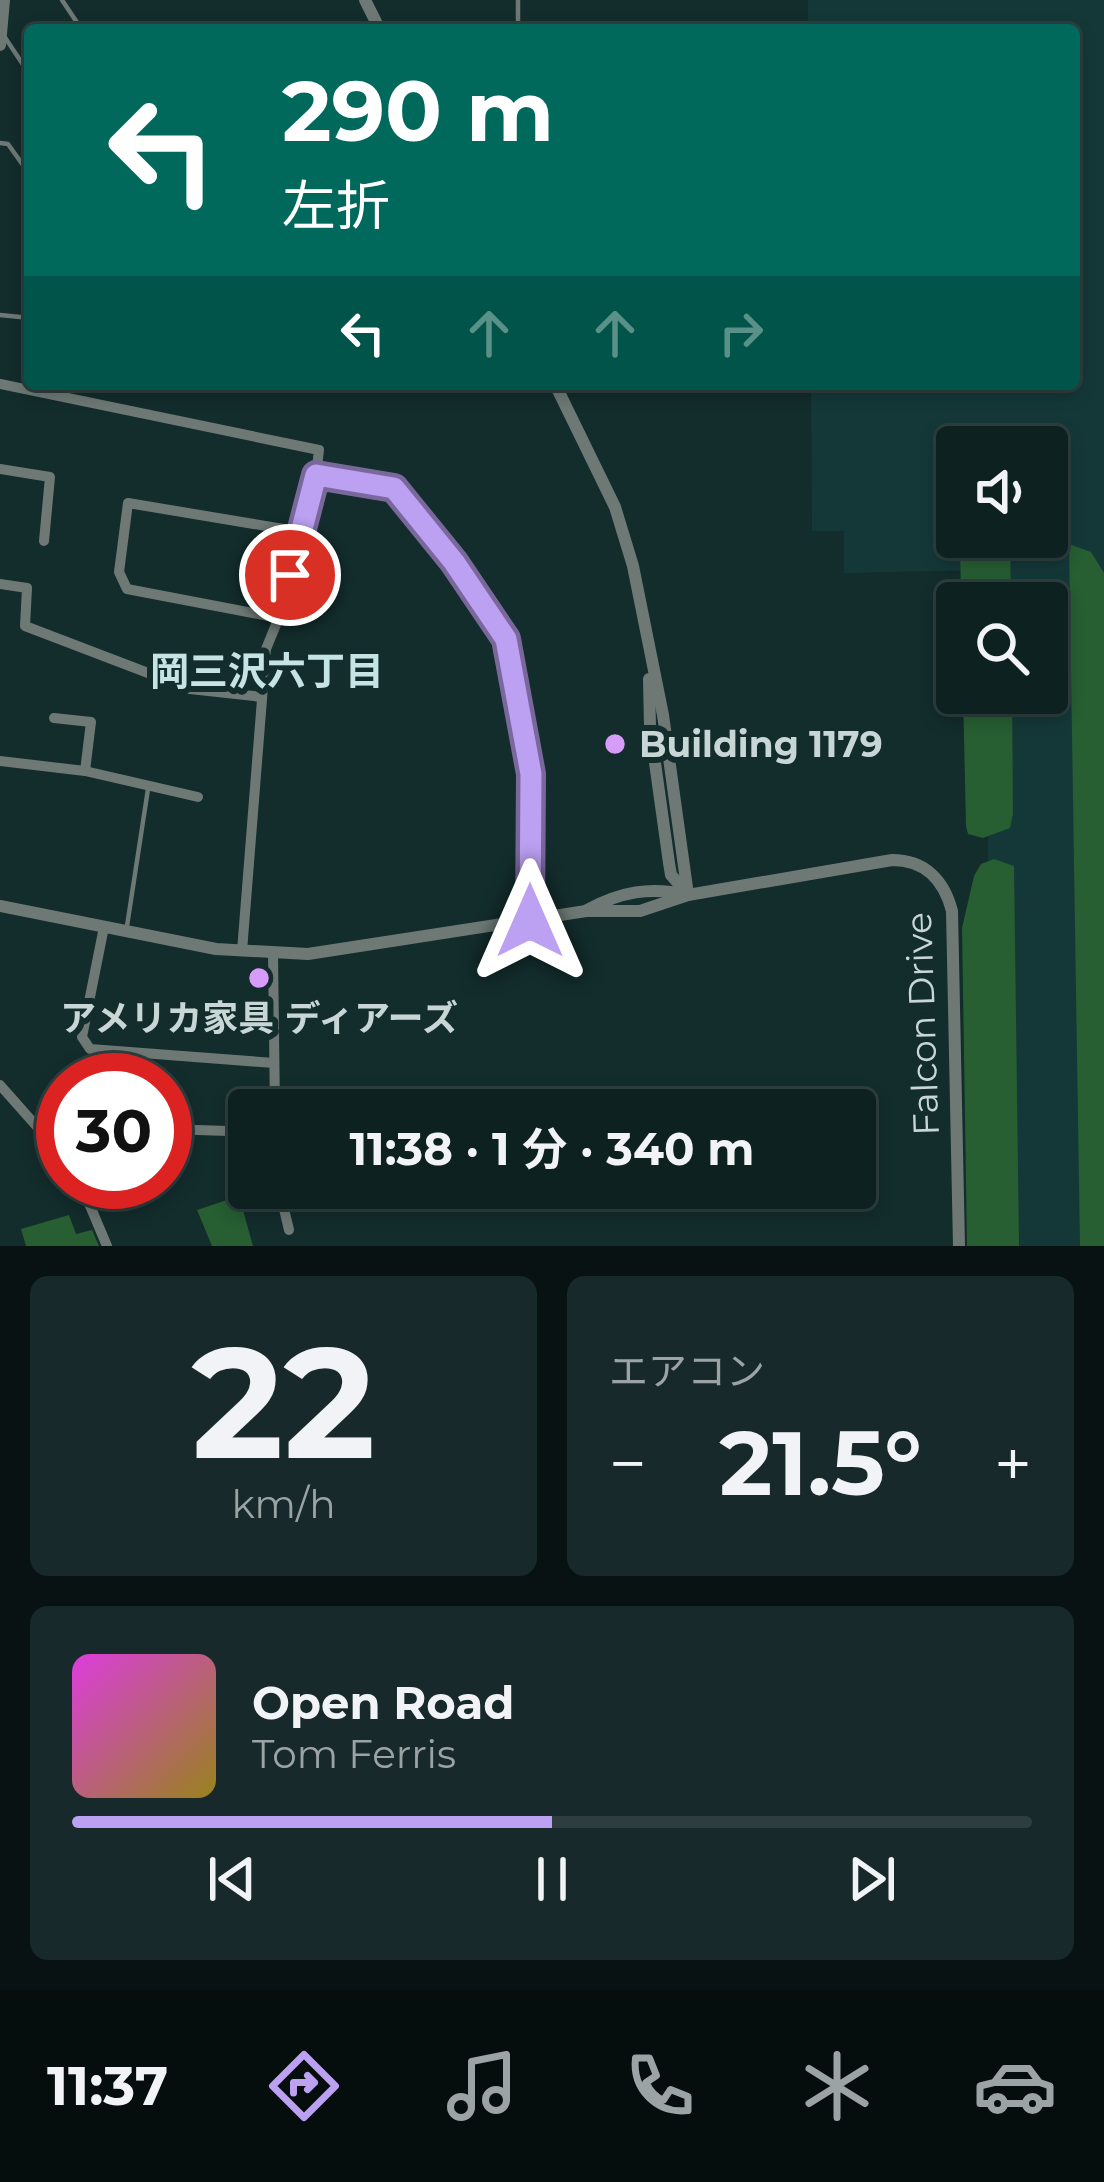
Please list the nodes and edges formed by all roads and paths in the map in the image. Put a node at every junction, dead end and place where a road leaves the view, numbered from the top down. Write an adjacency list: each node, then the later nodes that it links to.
1 (4, 0): 2 (street)
2 (1, 32): 3 (street); 4 (lane)
3 (0, 44)
4 (24, 66)
5 (0, 143): 6 (lane)
6 (24, 167)
7 (29, 390): 10 (street)
8 (558, 390): 15 (street)
9 (0, 469): 12 (street)
10 (316, 475): 11 (street); 27 (street)
11 (302, 532): 14 (street); 14 (street)
12 (44, 541)
13 (0, 584): 16 (street)
14 (279, 618): 16 (street)
15 (650, 648): 22 (street); 24 (street)
16 (262, 697): 30 (street)
17 (54, 718): 19 (street)
18 (0, 761): 19 (street)
19 (86, 771): 20 (street)
20 (149, 785): 21 (street); 29 (lane)
21 (199, 796)
22 (669, 862): 23 (street); 24 (street)
23 (652, 889): 24 (street); 26 (street)
24 (688, 895): 26 (street); 42 (street, Falcon Drive)
25 (0, 906): 28 (street)
26 (586, 911): 27 (street)
27 (530, 921): 31 (street)
28 (104, 927): 29 (street); 32 (street)
29 (126, 932): 30 (street)
30 (242, 951): 31 (street)
31 (273, 953): 32 (street)
32 (274, 1063): 34 (street)
33 (0, 1084): 35 (street)
34 (274, 1089)
35 (36, 1125)
36 (192, 1130): 37 (street)
37 (228, 1131)
38 (91, 1209): 41 (street)
39 (284, 1209): 40 (street)
40 (289, 1230)
41 (106, 1246)
42 (959, 1246)

